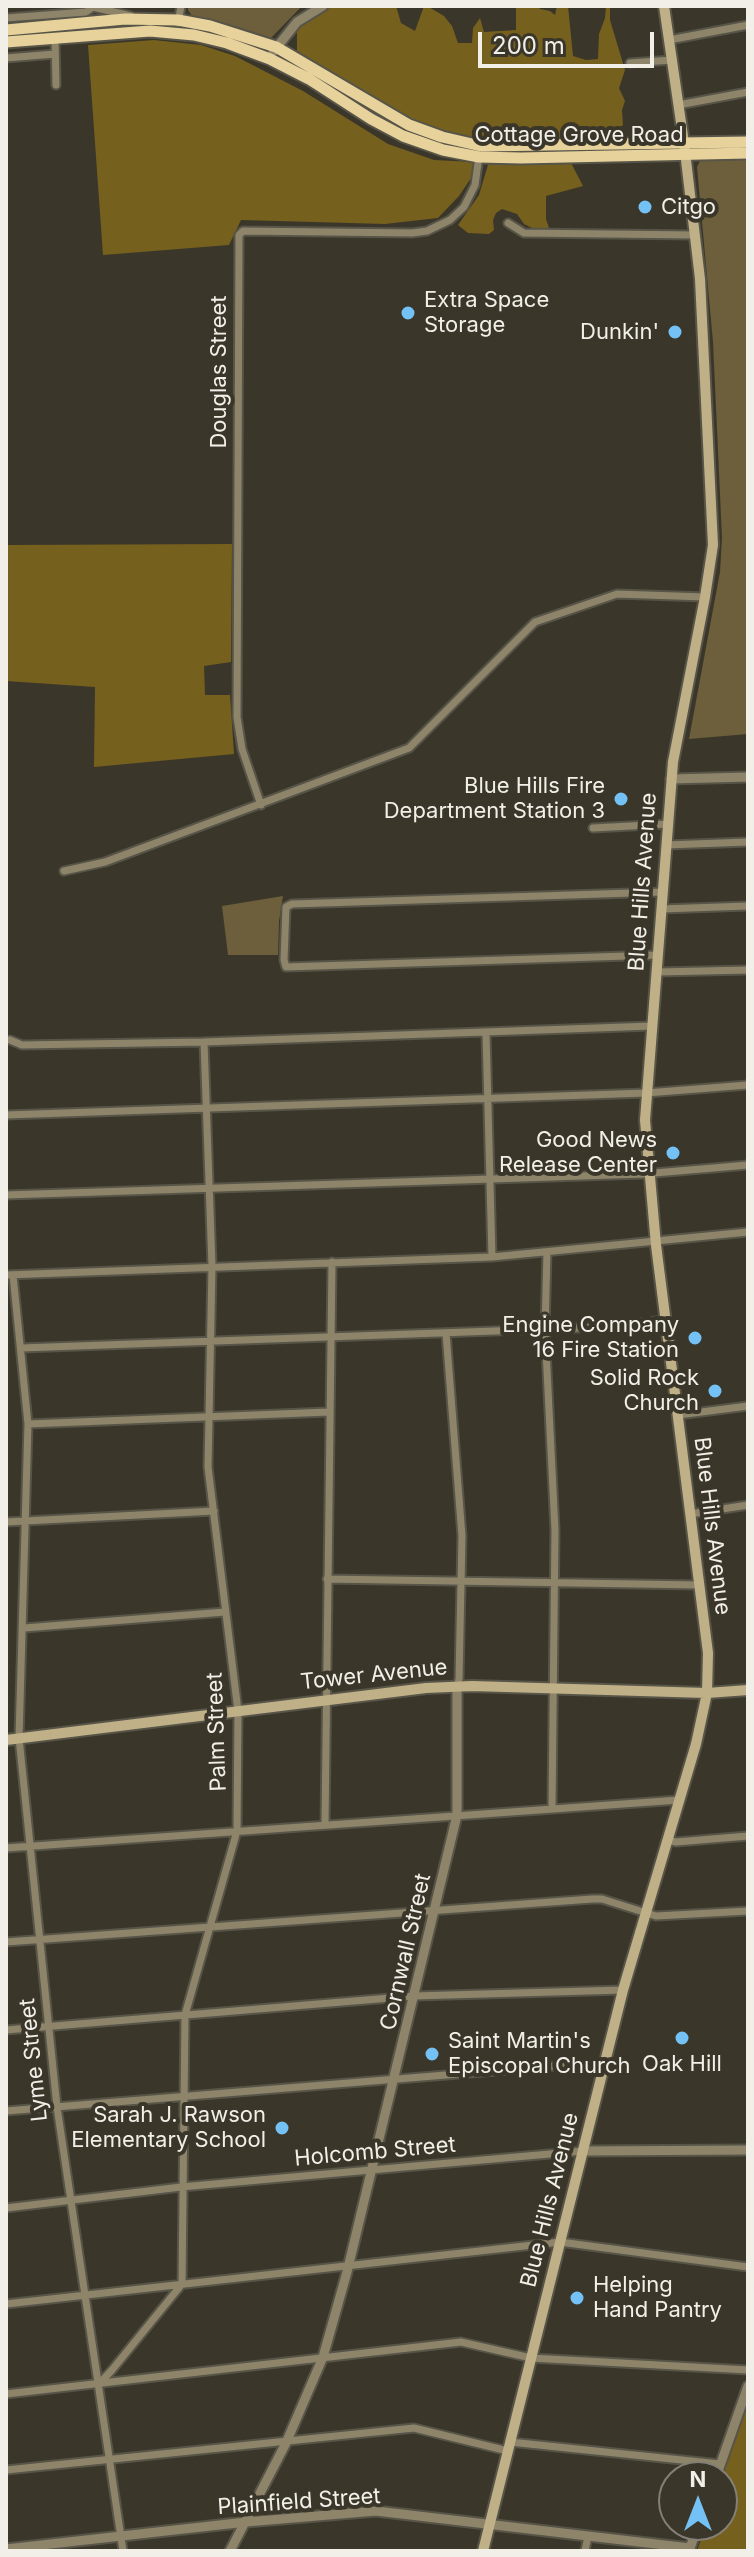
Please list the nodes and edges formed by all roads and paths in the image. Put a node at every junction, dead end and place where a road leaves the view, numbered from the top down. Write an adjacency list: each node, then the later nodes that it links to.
1 (181, 6): 7 (street)
2 (323, 6): 12 (street)
3 (664, 6): 10 (main road, Blue Hills Avenue)
4 (6, 18): 5 (street, Cottage Grove Road)
5 (140, 19): 7 (main road, Cottage Grove Road); 8 (main road, Cottage Grove Road)
6 (748, 25): 10 (street)
7 (177, 26): 9 (main road, Cottage Grove Road); 12 (main road, Cottage Grove Road)
8 (6, 30)
9 (55, 38): 11 (main road, Cottage Grove Road); 13 (street)
10 (669, 40): 15 (main road, Blue Hills Avenue)
11 (6, 42)
12 (273, 53): 22 (main road, Cottage Grove Road)
13 (55, 54): 14 (street); 17 (street)
14 (6, 58)
15 (672, 60): 16 (street); 19 (main road, Blue Hills Avenue)
16 (630, 63)
17 (56, 85)
18 (748, 92): 19 (street)
19 (678, 105): 21 (main road, Blue Hills Avenue)
20 (748, 142): 21 (main road, Cottage Grove Road)
21 (684, 149): 22 (main road, Cottage Grove Road); 23 (main road, Cottage Grove Road); 25 (main road, Blue Hills Avenue)
22 (480, 151): 29 (street, Douglas Street)
23 (748, 153)
24 (508, 223): 25 (street)
25 (695, 235): 26 (main road, Blue Hills Avenue)
26 (705, 597): 28 (main road, Blue Hills Avenue); 29 (street)
27 (748, 777): 28 (street)
28 (671, 779): 30 (main road, Blue Hills Avenue)
29 (261, 805): 34 (street)
30 (668, 824): 31 (street); 33 (main road, Blue Hills Avenue)
31 (593, 828)
32 (748, 842): 33 (street)
33 (666, 845): 35 (main road, Blue Hills Avenue)
34 (64, 871)
35 (663, 892): 37 (main road, Blue Hills Avenue); 38 (street)
36 (748, 906): 37 (street)
37 (661, 909): 38 (main road, Blue Hills Avenue)
38 (658, 955): 40 (main road, Blue Hills Avenue)
39 (748, 970): 40 (street)
40 (657, 972): 41 (main road, Blue Hills Avenue)
41 (652, 1026): 42 (street); 46 (main road, Blue Hills Avenue)
42 (486, 1033): 44 (street); 47 (street)
43 (10, 1040): 44 (street)
44 (204, 1042): 48 (street, Palm Street)
45 (748, 1085): 46 (street)
46 (646, 1093): 47 (street); 51 (main road, Blue Hills Avenue)
47 (489, 1098): 48 (street); 52 (street)
48 (207, 1107): 49 (street); 53 (street, Palm Street)
49 (6, 1115)
50 (748, 1165): 51 (street)
51 (650, 1173): 52 (street); 56 (main road, Blue Hills Avenue)
52 (491, 1178): 53 (street); 58 (street)
53 (209, 1188): 54 (street); 60 (street, Palm Street)
54 (6, 1195)
55 (748, 1232): 56 (street)
56 (655, 1240): 57 (street); 62 (main road, Blue Hills Avenue)
57 (547, 1252): 58 (street); 63 (street)
58 (492, 1257): 59 (street)
59 (332, 1262): 60 (street); 65 (street)
60 (212, 1266): 61 (street); 66 (street, Palm Street)
61 (10, 1275): 67 (street, Lyme Street)
62 (665, 1320): 63 (street); 70 (main road, Blue Hills Avenue)
63 (545, 1330): 64 (street); 80 (street)
64 (446, 1333): 65 (street); 79 (street, Cornwall Street)
65 (331, 1337): 66 (street); 69 (street)
66 (210, 1341): 67 (street); 71 (street, Palm Street)
67 (21, 1348): 72 (street, Lyme Street)
68 (748, 1406): 70 (street)
69 (329, 1412): 71 (street); 78 (street)
70 (678, 1415): 75 (main road, Blue Hills Avenue)
71 (209, 1417): 72 (street); 74 (street, Palm Street)
72 (28, 1424): 76 (street, Lyme Street)
73 (748, 1505): 75 (street)
74 (214, 1511): 76 (street); 82 (street, Palm Street)
75 (690, 1514): 81 (main road, Blue Hills Avenue)
76 (26, 1519): 77 (street); 83 (street, Lyme Street)
77 (6, 1522)
78 (327, 1579): 79 (street); 88 (street)
79 (462, 1581): 80 (street); 84 (street, Cornwall Street)
80 (555, 1583): 81 (street); 85 (street)
81 (699, 1585): 87 (main road, Blue Hills Avenue)
82 (225, 1612): 83 (street); 89 (street, Palm Street)
83 (24, 1628): 90 (street, Lyme Street)
84 (457, 1687): 85 (main road, Tower Avenue); 88 (main road, Tower Avenue); 94 (street, Cornwall Street)
85 (553, 1689): 87 (main road, Tower Avenue); 93 (street)
86 (748, 1690): 87 (main road, Tower Avenue)
87 (707, 1693): 92 (main road, Blue Hills Avenue)
88 (326, 1700): 89 (main road, Tower Avenue); 95 (street)
89 (238, 1711): 90 (main road, Tower Avenue); 96 (street, Palm Street)
90 (19, 1738): 91 (main road, Tower Avenue); 99 (street, Lyme Street)
91 (6, 1740)
92 (679, 1800): 93 (street); 98 (main road, Blue Hills Avenue)
93 (552, 1808): 94 (street)
94 (457, 1815): 95 (street); 101 (street, Cornwall Street)
95 (325, 1824): 96 (street)
96 (237, 1831): 99 (street); 104 (street, Palm Street)
97 (748, 1836): 98 (street)
98 (667, 1840): 103 (main road, Blue Hills Avenue)
99 (30, 1846): 100 (street); 105 (street, Lyme Street)
100 (6, 1848)
101 (435, 1910): 103 (street); 104 (street); 108 (street, Cornwall Street)
102 (748, 1911): 103 (street)
103 (646, 1913): 107 (main road, Blue Hills Avenue)
104 (210, 1927): 105 (street); 109 (street, Palm Street)
105 (39, 1940): 106 (street); 110 (street, Lyme Street)
106 (6, 1942)
107 (623, 1990): 108 (street); 112 (main road, Blue Hills Avenue)
108 (414, 1996): 109 (street); 113 (street, Cornwall Street)
109 (185, 2015): 110 (street); 114 (street, Palm Street)
110 (48, 2027): 111 (street); 115 (street, Lyme Street)
111 (6, 2030)
112 (605, 2062): 113 (street); 118 (main road, Blue Hills Avenue)
113 (394, 2079): 114 (street); 119 (street, Cornwall Street)
114 (182, 2096): 115 (street); 120 (street, Palm Street)
115 (57, 2107): 116 (street); 121 (street, Lyme Street)
116 (6, 2111)
117 (748, 2150): 118 (street, Holcomb Street)
118 (583, 2151): 119 (street, Holcomb Street); 123 (main road, Blue Hills Avenue)
119 (371, 2171): 120 (street, Holcomb Street); 124 (street, Cornwall Street)
120 (181, 2187): 121 (street, Holcomb Street); 126 (street, Palm Street)
121 (71, 2200): 122 (street, Holcomb Street); 127 (street, Lyme Street)
122 (6, 2208)
123 (560, 2242): 124 (street); 125 (street); 130 (main road, Blue Hills Avenue)
124 (348, 2265): 126 (street); 129 (street, Cornwall Street)
125 (748, 2267)
126 (182, 2284): 127 (street); 132 (street)
127 (85, 2296): 128 (street); 132 (street, Lyme Street)
128 (6, 2304)
129 (323, 2357): 130 (street); 132 (street); 135 (street, Cornwall Street)
130 (531, 2358): 131 (street); 136 (main road, Blue Hills Avenue)
131 (748, 2370)
132 (98, 2385): 134 (street); 137 (street, Lyme Street)
133 (748, 2386): 139 (street)
134 (6, 2394)
135 (286, 2443): 136 (street); 137 (street); 141 (street, Cornwall Street)
136 (509, 2446): 138 (street); 142 (main road, Blue Hills Avenue)
137 (110, 2460): 140 (street); 143 (street, Lyme Street)
138 (685, 2461)
139 (721, 2461)
140 (6, 2470)
141 (246, 2522): 142 (street, Plainfield Street); 143 (street, Plainfield Street); 148 (street, Cornwall Street)
142 (490, 2524): 144 (street, Plainfield Street); 149 (main road, Blue Hills Avenue)
143 (121, 2536): 145 (street, Plainfield Street); 147 (street, Lyme Street)
144 (588, 2536): 146 (street, Plainfield Street); 150 (street)
145 (6, 2549)
146 (689, 2549)
147 (123, 2551)
148 (230, 2551)
149 (483, 2551)
150 (585, 2551)

